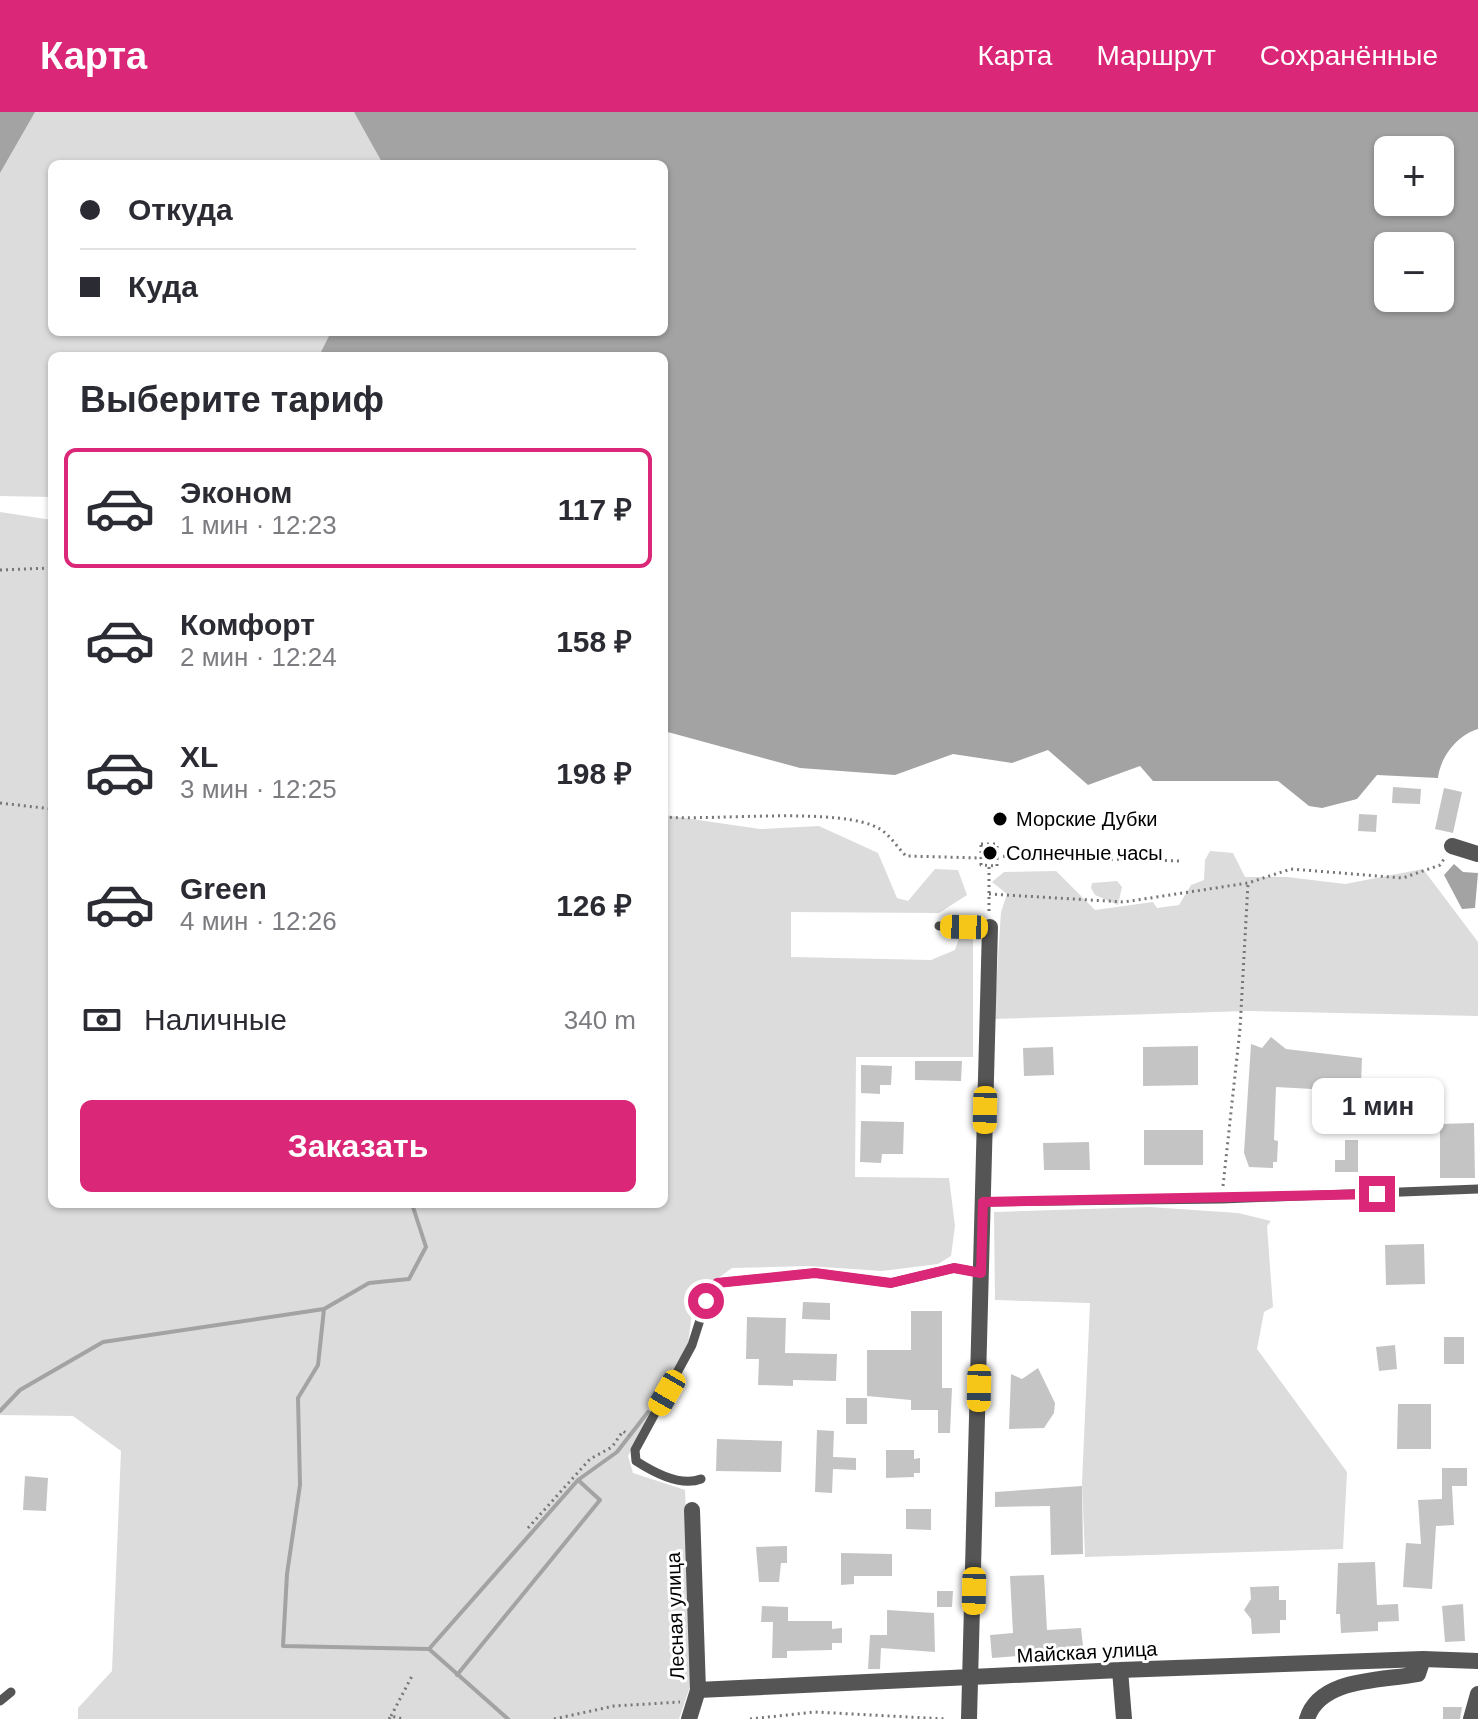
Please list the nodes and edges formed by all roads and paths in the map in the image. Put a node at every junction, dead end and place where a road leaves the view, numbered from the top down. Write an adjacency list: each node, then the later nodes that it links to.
1 (48, 568): 2 (path)
2 (0, 570)
3 (0, 803): 4 (path)
4 (48, 809)
5 (668, 817): 9 (path)
6 (1452, 846): 7 (street); 12 (path)
7 (1478, 854)
8 (997, 856): 9 (path); 10 (path); 11 (path)
9 (981, 858): 11 (path)
10 (1181, 861)
11 (989, 865): 12 (path)
12 (1248, 883): 16 (path)
13 (939, 926): 14 (lane)
14 (990, 927): 17 (street)
15 (1478, 1189): 16 (lane)
16 (1222, 1199): 17 (lane)
17 (983, 1202): 18 (street)
18 (981, 1273): 20 (lane); 27 (street)
19 (625, 1432): 22 (path)
20 (701, 1479)
21 (692, 1510): 30 (street, Лесная улица)
22 (528, 1528)
23 (1423, 1659): 24 (street, Майская улица); 25 (street, Майская улица); 40 (street)
24 (1478, 1661)
25 (1120, 1670): 27 (street, Майская улица); 39 (street)
26 (412, 1676): 32 (path)
27 (972, 1679): 30 (street, Майская улица); 38 (street)
28 (11, 1692): 31 (lane)
29 (1478, 1694): 41 (street)
30 (696, 1696): 34 (path); 35 (street, Лесная улица)
31 (0, 1701)
32 (390, 1718): 33 (path)
33 (403, 1719)
34 (554, 1719)
35 (689, 1719)
36 (750, 1719): 37 (path)
37 (946, 1719)
38 (969, 1719)
39 (1124, 1719)
40 (1307, 1719)
41 (1471, 1719)

